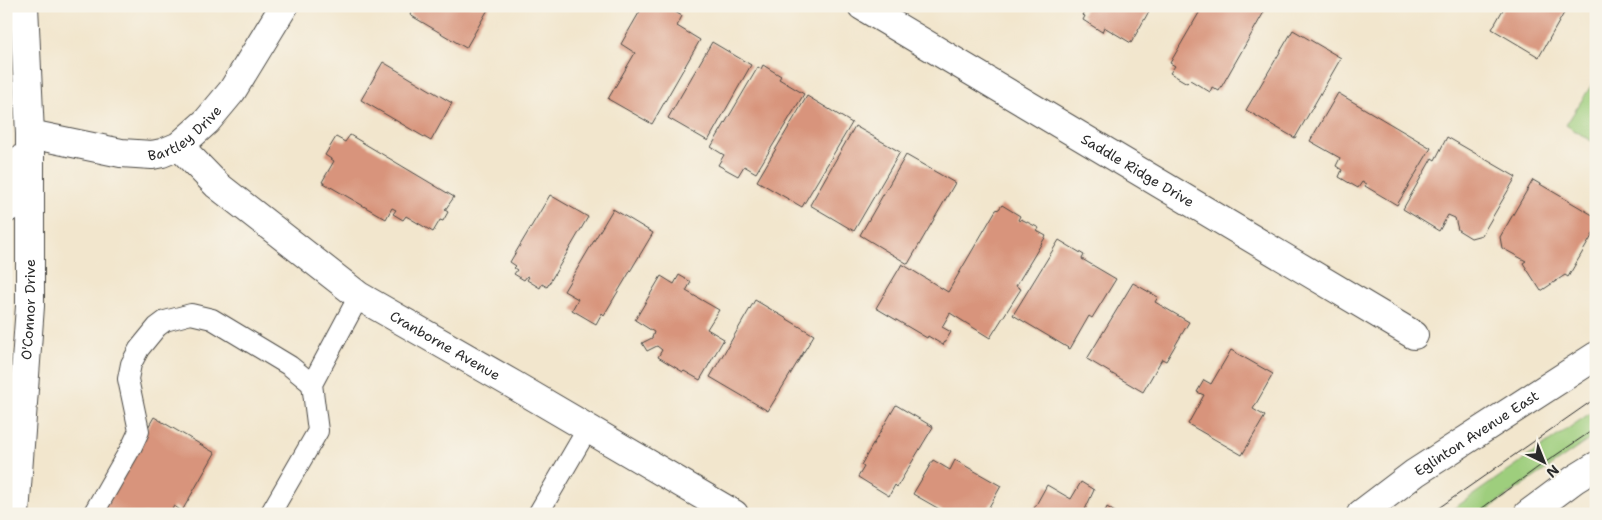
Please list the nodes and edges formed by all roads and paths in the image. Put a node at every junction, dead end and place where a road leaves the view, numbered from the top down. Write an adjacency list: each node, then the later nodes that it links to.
1 (24, 6): 4 (street, O'Connor Drive)
2 (284, 6): 5 (street, Bartley Drive)
3 (862, 6): 9 (street, Saddle Ridge Drive)
4 (30, 134): 5 (street, Bartley Drive); 6 (street, O'Connor Drive); 14 (street, O'Connor Drive)
5 (179, 146): 8 (street, Cranborne Avenue)
6 (11, 173): 7 (street, O'Connor Drive)
7 (6, 208)
8 (359, 296): 11 (lane); 12 (street, Cranborne Avenue)
9 (1414, 335)
10 (1596, 356): 19 (street, Eglinton Avenue East)
11 (312, 384): 15 (lane); 16 (lane)
12 (588, 428): 17 (lane); 18 (street, Cranborne Avenue)
13 (1596, 466): 20 (street)
14 (14, 514)
15 (93, 514)
16 (270, 514)
17 (538, 514)
18 (734, 514)
19 (1361, 514)
20 (1528, 514)

